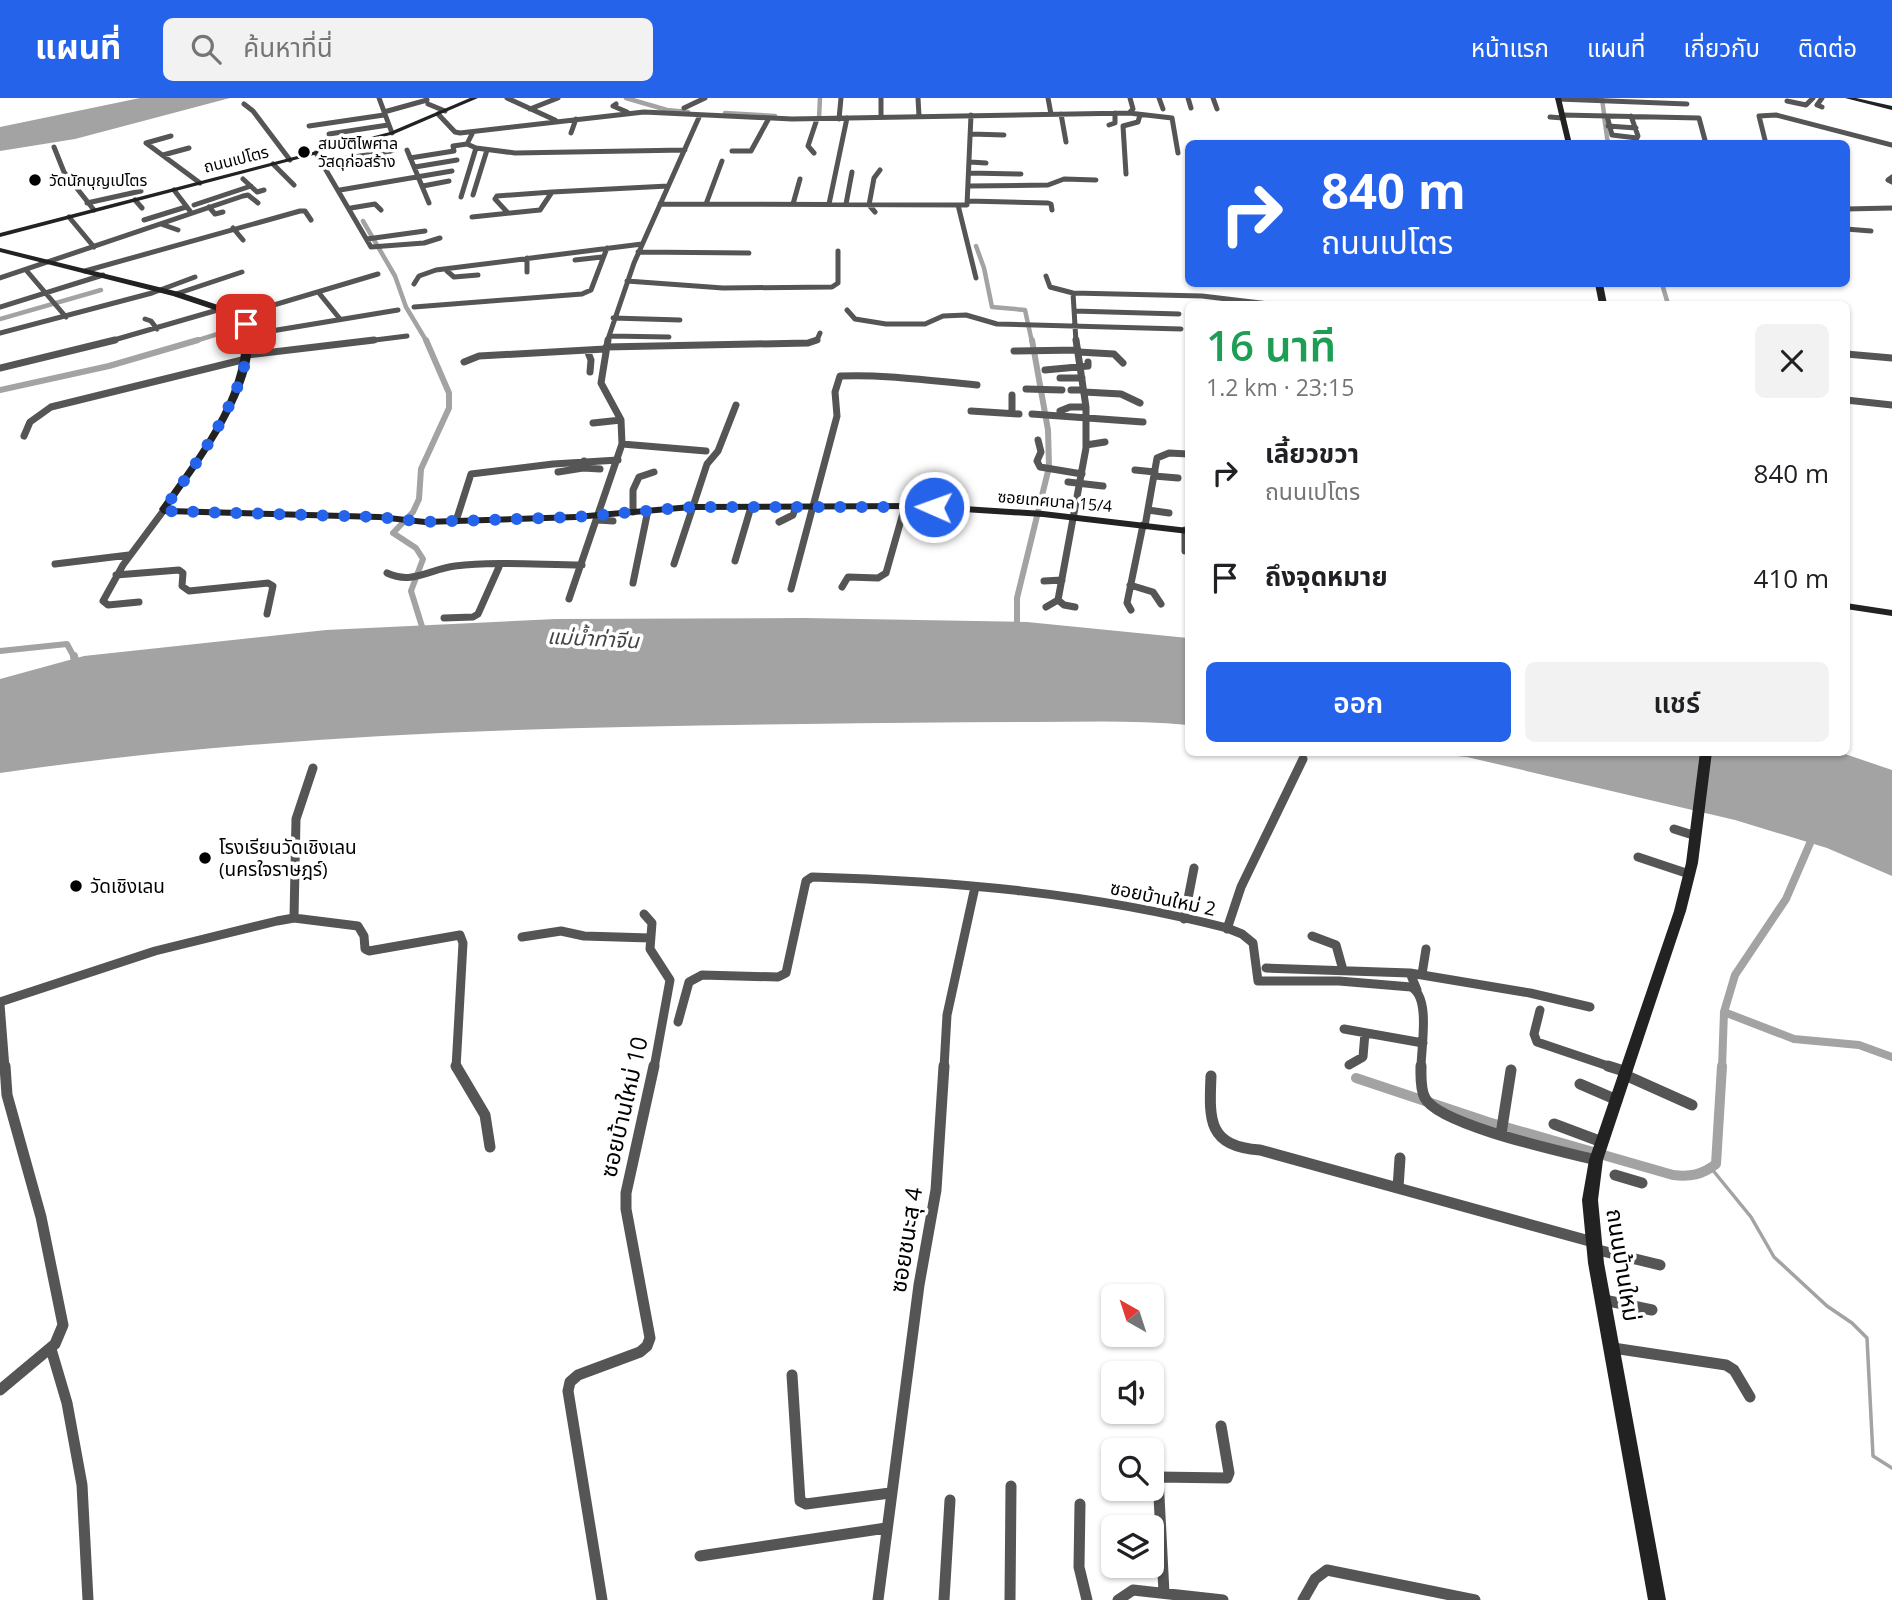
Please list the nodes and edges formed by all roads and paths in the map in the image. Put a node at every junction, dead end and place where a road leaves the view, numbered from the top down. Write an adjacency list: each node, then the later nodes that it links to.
1 (393, 98): 18 (street)
2 (475, 98): 20 (street, ถนนเปโตร)
3 (507, 98): 31 (street)
4 (548, 98): 31 (street)
5 (558, 98): 31 (street)
6 (705, 98): 32 (street)
7 (841, 98): 54 (street)
8 (881, 98): 47 (street)
9 (918, 98): 60 (street)
10 (1048, 98): 40 (street)
11 (1130, 98): 42 (street)
12 (1159, 98): 35 (street)
13 (1188, 98): 33 (street)
14 (1213, 98): 36 (street)
15 (1812, 98): 25 (street)
16 (1822, 98): 30 (street)
17 (1848, 98): 34 (street)
18 (379, 99): 37 (street)
19 (1558, 99): 22 (street); 55 (street)
20 (464, 100): 38 (street, ถนนเปโตร)
21 (1661, 100): 23 (street); 24 (street); 51 (street)
22 (1620, 101): 26 (street); 43 (street)
23 (1647, 101): 26 (street); 51 (street)
24 (1676, 101): 29 (street); 52 (street)
25 (1787, 101)
26 (1638, 102): 50 (street)
27 (244, 104): 99 (street)
28 (617, 104): 39 (street)
29 (1687, 104)
30 (1822, 107)
31 (527, 108): 61 (street)
32 (684, 108)
33 (1191, 108)
34 (1892, 108)
35 (1163, 109)
36 (1217, 110)
37 (384, 113): 38 (street); 63 (street); 67 (street)
38 (441, 113): 67 (street, ถนนเปโตร); 68 (street)
39 (628, 113): 46 (street); 58 (street)
40 (1050, 113): 44 (street); 48 (street)
41 (1115, 113): 42 (street); 44 (street); 64 (street)
42 (1129, 113): 45 (street)
43 (1604, 113): 49 (street); 55 (street); 65 (street)
44 (1060, 114): 78 (street)
45 (1140, 115): 95 (street); 112 (street)
46 (700, 116): 56 (street); 88 (street)
47 (881, 116): 57 (street); 60 (street)
48 (971, 116): 60 (street); 71 (street)
49 (1633, 116): 50 (street); 66 (street)
50 (1648, 116): 62 (street); 76 (street)
51 (1669, 116): 52 (street)
52 (1683, 116): 53 (street)
53 (1695, 116)
54 (839, 117): 57 (street); 59 (street)
55 (1558, 117): 75 (street)
56 (769, 118): 59 (street); 91 (street)
57 (847, 118): 144 (street)
58 (576, 119): 61 (street); 69 (street)
59 (815, 119): 86 (street); 94 (street)
60 (918, 119)
61 (557, 120): 68 (street)
62 (1651, 124)
63 (309, 125)
64 (1109, 125)
65 (1608, 126): 66 (street); 74 (street)
66 (1636, 128): 74 (street)
67 (390, 129): 70 (street); 92 (street, ถนนเปโตร)
68 (472, 132): 79 (street)
69 (571, 133)
70 (329, 134)
71 (971, 134): 72 (street); 103 (street)
72 (1004, 135)
73 (171, 136): 96 (street)
74 (1637, 138)
75 (1567, 140)
76 (1705, 140)
77 (1765, 140): 80 (street)
78 (1066, 142)
79 (467, 145): 87 (street); 97 (street)
80 (1892, 145)
81 (393, 146): 102 (street)
82 (54, 147): 135 (street)
83 (189, 148): 96 (street)
84 (430, 148): 97 (street)
85 (524, 148): 93 (street)
86 (802, 148)
87 (476, 149): 90 (street); 133 (street)
88 (685, 149): 93 (street); 125 (street)
89 (407, 150): 98 (street)
90 (487, 150): 93 (street); 132 (street)
91 (732, 151)
92 (316, 153): 99 (street, ถนนเปโตร); 102 (street)
93 (508, 153)
94 (814, 153)
95 (1178, 153)
96 (163, 155): 120 (street)
97 (434, 155): 98 (street)
98 (411, 158): 106 (street)
99 (290, 160): 105 (street, ถนนเปโตร)
100 (457, 160): 106 (street)
101 (722, 161): 139 (street)
102 (323, 162): 129 (street)
103 (970, 162): 104 (street); 110 (street)
104 (986, 163)
105 (274, 164): 113 (street, ถนนเปโตร); 122 (street)
106 (415, 167): 114 (street)
107 (880, 170): 148 (street)
108 (452, 171): 114 (street)
109 (852, 172): 145 (street)
110 (969, 173): 111 (street); 126 (street)
111 (1021, 174)
112 (1126, 174)
113 (240, 176): 120 (street, ถนนเปโตร); 123 (street)
114 (418, 176): 124 (street); 129 (street)
115 (1892, 177): 119 (street)
116 (800, 179): 143 (street)
117 (1097, 180): 126 (street)
118 (449, 181): 124 (street)
119 (1892, 182)
120 (200, 183): 127 (street, ถนนเปโตร)
121 (134, 185): 131 (street)
122 (294, 185)
123 (251, 186): 128 (street); 147 (street)
124 (423, 186): 137 (street)
125 (668, 186): 130 (street); 138 (street)
126 (969, 186): 146 (street)
127 (174, 190): 131 (street, ถนนเปโตร); 150 (street)
128 (264, 190)
129 (340, 190): 153 (street)
130 (552, 192): 164 (street); 164 (street)
131 (144, 194): 134 (street, ถนนเปโตร); 135 (street)
132 (473, 195)
133 (461, 197)
134 (135, 200): 152 (street); 159 (street, ถนนเปโตร)
135 (87, 203): 159 (street)
136 (258, 203): 151 (street)
137 (429, 203)
138 (660, 204): 139 (street); 182 (street)
139 (704, 204): 140 (street); 161 (street)
140 (737, 204): 141 (street); 154 (street)
141 (747, 204): 142 (street); 165 (street)
142 (783, 204): 143 (street); 166 (street)
143 (793, 204): 144 (street)
144 (829, 204): 145 (street)
145 (846, 204): 148 (street)
146 (965, 204): 149 (street); 158 (street); 204 (street)
147 (194, 205)
148 (869, 205): 149 (street); 162 (street)
149 (923, 205): 167 (street)
150 (186, 207): 163 (street); 170 (street)
151 (209, 207): 160 (street); 163 (street)
152 (142, 208)
153 (351, 208): 157 (street); 180 (street)
154 (722, 208)
155 (1892, 208): 156 (street)
156 (1850, 209)
157 (381, 210)
158 (1052, 210)
159 (94, 211): 168 (street, ถนนเปโตร)
160 (223, 212)
161 (700, 212)
162 (875, 212)
163 (192, 213): 172 (street)
164 (508, 213): 169 (street)
165 (746, 213)
166 (782, 213)
167 (924, 214)
168 (69, 217): 178 (street, ถนนเปโตร); 183 (street)
169 (472, 217)
170 (144, 220)
171 (311, 220): 173 (street)
172 (161, 224): 175 (street); 183 (street)
173 (233, 228): 181 (street); 195 (street)
174 (1850, 229): 177 (street)
175 (178, 230)
176 (425, 231): 180 (street)
177 (1871, 231)
178 (0, 235)
179 (440, 238): 180 (street)
180 (371, 239)
181 (243, 240)
182 (642, 244): 184 (street); 187 (street)
183 (94, 247): 192 (street)
184 (607, 248): 189 (street); 190 (street)
185 (0, 250): 192 (street)
186 (838, 251): 205 (street)
187 (638, 252): 188 (street); 205 (street)
188 (749, 253)
189 (602, 257): 191 (street); 220 (street)
190 (527, 258): 194 (street); 197 (street)
191 (575, 260)
192 (50, 261): 193 (street); 195 (street)
193 (26, 270): 203 (street); 210 (street)
194 (447, 270): 200 (street); 208 (street)
195 (85, 271): 199 (street)
196 (242, 272): 213 (street)
197 (527, 272)
198 (378, 274): 206 (street)
199 (103, 275): 209 (street); 210 (street)
200 (478, 275)
201 (1046, 276): 212 (street)
202 (195, 277): 209 (street)
203 (0, 278)
204 (976, 278)
205 (627, 281): 228 (street)
206 (352, 283): 207 (street); 211 (street)
207 (371, 284)
208 (414, 284)
209 (160, 290): 213 (street); 226 (street)
210 (47, 293): 219 (street); 226 (street)
211 (319, 293): 227 (street); 231 (street)
212 (1073, 293): 214 (street); 224 (street)
213 (176, 294): 221 (street)
214 (1160, 295): 215 (street); 218 (street)
215 (1190, 296): 216 (street); 217 (street)
216 (1189, 301)
217 (1215, 301)
218 (1163, 305)
219 (0, 307)
220 (414, 307)
221 (221, 309): 227 (street); 236 (street)
222 (398, 310): 231 (street)
223 (847, 310): 234 (street)
224 (1074, 311): 225 (street); 234 (street)
225 (1179, 314)
226 (69, 316): 229 (street); 233 (street)
227 (237, 316): 240 (street)
228 (613, 318): 232 (street); 242 (street)
229 (57, 319): 235 (street); 239 (street)
230 (145, 319): 236 (street)
231 (340, 319): 240 (street)
232 (680, 320)
233 (78, 324)
234 (1074, 326): 237 (street); 248 (street)
235 (62, 329)
236 (157, 329): 250 (street)
237 (1181, 329)
238 (820, 333): 245 (street)
239 (0, 334)
240 (247, 335): 251 (street)
241 (407, 336): 251 (street)
242 (609, 336): 243 (street); 245 (street)
243 (669, 337)
244 (46, 345): 250 (street)
245 (606, 348): 246 (street); 277 (street)
246 (587, 350): 253 (street); 259 (street)
247 (1014, 351): 248 (street)
248 (1078, 351): 255 (street); 257 (street)
249 (1850, 354): 252 (street)
250 (51, 356): 256 (street)
251 (247, 357): 280 (street); 306 (street)
252 (1892, 358)
253 (464, 362)
254 (1088, 362): 257 (street)
255 (1123, 363)
256 (0, 368)
257 (1080, 369): 258 (street); 261 (street)
258 (1045, 370)
259 (590, 372)
260 (1060, 378): 261 (street)
261 (1082, 378): 266 (street)
262 (977, 385): 302 (street)
263 (1026, 389): 264 (street)
264 (1062, 390)
265 (1071, 390): 266 (street)
266 (1083, 391): 269 (street); 272 (street)
267 (1012, 395): 273 (street)
268 (1850, 400): 271 (street)
269 (1140, 402)
270 (736, 405): 304 (street)
271 (1892, 405)
272 (1086, 407): 274 (street); 276 (street)
273 (971, 411)
274 (1060, 411)
275 (1038, 415): 276 (street)
276 (1087, 418): 278 (street); 284 (street)
277 (621, 420): 279 (street); 283 (street)
278 (1143, 422)
279 (593, 424)
280 (24, 436)
281 (1038, 440): 294 (street)
282 (1105, 442): 284 (street)
283 (622, 444): 285 (street); 287 (street)
284 (1086, 446): 294 (street)
285 (706, 451)
286 (1185, 454): 295 (street)
287 (618, 460): 288 (street); 290 (street)
288 (586, 461): 289 (street); 292 (street); 313 (street)
289 (600, 469)
290 (616, 469): 297 (street); 311 (street)
291 (1135, 470): 295 (street)
292 (558, 472)
293 (654, 472): 309 (street)
294 (1082, 474): 299 (street)
295 (1155, 474): 296 (street); 308 (street)
296 (1178, 478)
297 (618, 479)
298 (1068, 482): 299 (street)
299 (1081, 484): 300 (street); 312 (street)
300 (1104, 486)
301 (796, 506): 302 (street, ซอยเทศบาล 15/4); 305 (street, ซอยเทศบาล 15/4); 315 (street)
302 (811, 506): 303 (street, ซอยเทศบาล 15/4); 333 (street)
303 (905, 506): 312 (street, ซอยเทศบาล 15/4); 332 (street)
304 (691, 507): 305 (street, ซอยเทศบาล 15/4); 307 (street, ซอยเทศบาล 15/4); 321 (street)
305 (751, 507): 319 (street)
306 (164, 510): 313 (street, ซอยเทศบาล 15/4); 318 (street)
307 (648, 510): 309 (street, ซอยเทศบาล 15/4); 330 (street)
308 (1148, 510): 310 (street); 316 (street)
309 (633, 512): 311 (street, ซอยเทศบาล 15/4)
310 (1169, 513)
311 (599, 518): 313 (street, ซอยเทศบาล 15/4); 314 (street); 322 (street)
312 (1075, 518): 316 (street, ซอยเทศบาล 15/4); 328 (street)
313 (456, 521)
314 (613, 521)
315 (779, 522)
316 (1144, 526): 317 (street, ซอยเทศบาล 15/4); 331 (street)
317 (1185, 531)
318 (129, 555): 320 (street); 325 (street)
319 (735, 561)
320 (55, 564)
321 (674, 564)
322 (582, 565): 323 (street); 334 (street)
323 (499, 568): 326 (street); 344 (street)
324 (387, 573): 327 (street)
325 (116, 575): 336 (street); 343 (street)
326 (424, 576): 327 (street)
327 (400, 579)
328 (1062, 580): 329 (street); 335 (street)
329 (1044, 581)
330 (634, 583)
331 (1130, 585): 337 (street); 341 (street)
332 (842, 587)
333 (791, 589)
334 (569, 599)
335 (1058, 600): 338 (street); 339 (street)
336 (139, 602)
337 (1161, 604)
338 (1046, 607)
339 (1075, 607)
340 (1850, 607): 342 (street)
341 (1131, 610)
342 (1892, 613)
343 (267, 614)
344 (444, 618)
345 (1706, 756): 349 (street)
346 (1303, 759): 357 (street)
347 (313, 768): 355 (street)
348 (1674, 829): 349 (street)
349 (1697, 829): 352 (street, ถนนบ้านใหม่)
350 (1638, 857): 352 (street)
351 (1194, 867): 356 (street)
352 (1689, 874): 377 (street, ถนนบ้านใหม่)
353 (975, 887): 356 (street, ซอยบ้านใหม่ 2); 370 (street, ซอยบ้านใหม่ 2); 401 (street, ซอยชนะสุ 4)
354 (644, 914): 360 (street, ซอยบ้านใหม่ 10)
355 (294, 918): 367 (street); 385 (street)
356 (1184, 919): 357 (street, ซอยบ้านใหม่ 2)
357 (1227, 929): 366 (street, ซอยบ้านใหม่ 2)
358 (1312, 936): 363 (street)
359 (522, 937): 360 (street)
360 (650, 938): 408 (street, ซอยบ้านใหม่ 10)
361 (1426, 949): 365 (street)
362 (1266, 968): 363 (street)
363 (1343, 970): 364 (street)
364 (1409, 973): 365 (street); 366 (street)
365 (1422, 974): 368 (street)
366 (1416, 990): 374 (street)
367 (0, 1003): 371 (street)
368 (1590, 1007)
369 (1540, 1010): 377 (street)
370 (678, 1022)
371 (1, 1025): 395 (street)
372 (1344, 1028): 373 (street)
373 (1365, 1032): 374 (street); 375 (street)
374 (1423, 1043): 383 (street)
375 (1349, 1065)
376 (1511, 1070): 383 (street)
377 (1626, 1073): 380 (street, ถนนบ้านใหม่); 381 (street)
378 (1211, 1076): 389 (street)
379 (1580, 1084): 380 (street)
380 (1617, 1100): 384 (street, ถนนบ้านใหม่)
381 (1692, 1105)
382 (1554, 1124): 384 (street)
383 (1501, 1134): 387 (street)
384 (1602, 1142): 387 (street, ถนนบ้านใหม่)
385 (490, 1147)
386 (1400, 1158): 389 (street)
387 (1603, 1169): 388 (street); 390 (street, ถนนบ้านใหม่)
388 (1642, 1183)
389 (1398, 1188): 390 (street)
390 (1594, 1245): 391 (street); 392 (street, ถนนบ้านใหม่)
391 (1660, 1265)
392 (1604, 1300): 393 (street); 394 (street, ถนนบ้านใหม่)
393 (1652, 1310)
394 (1613, 1348): 398 (street); 417 (street, ถนนบ้านใหม่)
395 (51, 1349): 397 (street); 407 (street)
396 (792, 1375): 401 (street)
397 (0, 1390)
398 (1750, 1397)
399 (1221, 1426): 406 (street)
400 (1011, 1486): 411 (street)
401 (890, 1493): 404 (street, ซอยชนะสุ 4)
402 (950, 1500): 410 (street)
403 (1080, 1504): 412 (street)
404 (886, 1528): 405 (street); 409 (street, ซอยชนะสุ 4)
405 (700, 1556)
406 (1164, 1593): 413 (street); 414 (street)
407 (88, 1600)
408 (602, 1600)
409 (878, 1600)
410 (944, 1600)
411 (1010, 1600)
412 (1087, 1600)
413 (1118, 1600)
414 (1223, 1600)
415 (1303, 1600): 416 (street)
416 (1475, 1600)
417 (1657, 1600)

